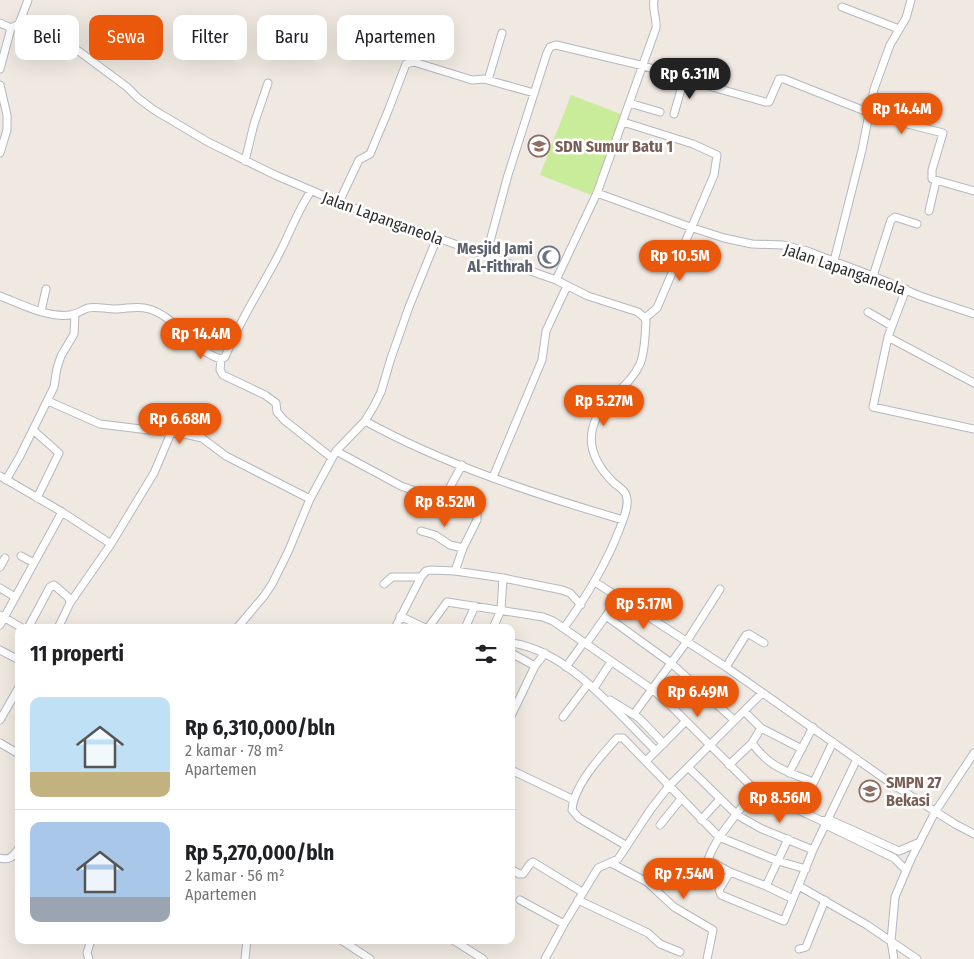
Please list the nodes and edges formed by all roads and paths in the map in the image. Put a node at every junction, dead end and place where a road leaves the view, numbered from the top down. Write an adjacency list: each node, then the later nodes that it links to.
1 (28, 0): 5 (street)
2 (654, 0): 12 (street)
3 (911, 0): 9 (street)
4 (842, 7): 9 (street)
5 (22, 15)
6 (0, 23): 8 (street)
7 (15, 26): 8 (street)
8 (11, 28): 13 (street)
9 (899, 29): 21 (street)
10 (502, 33): 15 (street)
11 (79, 51): 25 (street, Jalan Lapanganeola)
12 (644, 66): 14 (street); 18 (street); 19 (street)
13 (0, 69)
14 (684, 79): 21 (street); 22 (street)
15 (488, 80): 18 (street); 30 (street)
16 (268, 83): 25 (street)
17 (0, 85): 24 (street)
18 (534, 93): 35 (street)
19 (629, 103): 20 (street); 23 (street)
20 (660, 112)
21 (869, 112): 26 (street); 36 (street)
22 (674, 114)
23 (623, 122): 29 (street); 33 (street)
24 (0, 153)
25 (246, 161): 27 (street, Jalan Lapanganeola)
26 (936, 182): 28 (street); 31 (street)
27 (311, 191): 30 (street, Jalan Lapanganeola); 50 (street)
28 (974, 191)
29 (597, 194): 33 (street, Jalan Lapanganeola); 38 (street)
30 (338, 202): 34 (street, Jalan Lapanganeola)
31 (929, 211)
32 (917, 224): 37 (street)
33 (690, 227): 36 (street, Jalan Lapanganeola); 47 (street)
34 (437, 238): 35 (street, Jalan Lapanganeola); 53 (street)
35 (486, 256): 38 (street, Jalan Lapanganeola)
36 (834, 261): 37 (street, Jalan Lapanganeola)
37 (873, 276): 41 (street, Jalan Lapanganeola)
38 (556, 280): 39 (street, Jalan Lapanganeola)
39 (567, 286): 47 (street, Jalan Lapanganeola); 59 (street)
40 (46, 289): 43 (street)
41 (906, 289): 45 (street, Jalan Lapanganeola); 48 (street)
42 (0, 296): 43 (street)
43 (41, 311): 46 (street)
44 (868, 312): 48 (street)
45 (974, 313)
46 (75, 314): 50 (street); 52 (street)
47 (645, 318): 65 (street)
48 (892, 326): 49 (street)
49 (888, 337): 51 (street); 54 (street)
50 (221, 359): 57 (street)
51 (974, 382)
52 (48, 401): 55 (street); 56 (street)
53 (365, 420): 57 (street); 58 (street)
54 (974, 428)
55 (33, 430): 60 (street); 61 (street)
56 (171, 433): 62 (street); 67 (street)
57 (334, 454): 62 (street); 63 (street)
58 (462, 465): 59 (street); 63 (street)
59 (493, 477): 65 (street)
60 (3, 478): 61 (street)
61 (37, 498): 64 (street)
62 (310, 499): 92 (street)
63 (443, 500): 68 (street)
64 (62, 512): 67 (street); 71 (street)
65 (623, 520): 76 (street)
66 (421, 532): 68 (street)
67 (111, 544): 82 (street)
68 (463, 548): 73 (street)
69 (21, 556): 71 (street)
70 (5, 558): 72 (street)
71 (34, 564): 80 (street)
72 (0, 567)
73 (455, 571): 74 (street); 75 (street)
74 (421, 577): 77 (street); 87 (street)
75 (503, 578): 83 (street); 85 (street)
76 (595, 582): 81 (street); 83 (street)
77 (384, 584)
78 (0, 588): 80 (street)
79 (720, 589): 100 (street)
80 (15, 597): 86 (street)
81 (618, 597): 88 (street); 100 (street)
82 (70, 603): 90 (street); 91 (street)
83 (581, 605): 99 (street)
84 (475, 606): 85 (street); 95 (street); 96 (street)
85 (501, 610): 97 (street); 99 (street)
86 (2, 616): 89 (street); 98 (street)
87 (400, 616): 93 (street); 94 (street)
88 (606, 616): 101 (street); 109 (street)
89 (15, 624)
90 (30, 624)
91 (60, 624)
92 (240, 624)
93 (397, 624)
94 (417, 624)
95 (429, 624)
96 (467, 624)
97 (495, 624)
98 (0, 625)
99 (564, 628): 101 (street)
100 (686, 641): 109 (street); 112 (street)
101 (585, 643): 108 (street); 111 (street)
102 (764, 643): 112 (street)
103 (515, 644): 105 (street)
104 (0, 650): 107 (street)
105 (545, 653): 110 (street); 111 (street)
106 (515, 655): 110 (street)
107 (15, 658)
108 (611, 662): 113 (street); 114 (street)
109 (671, 663): 114 (street); 123 (street)
110 (535, 666): 118 (street)
111 (566, 667): 113 (street)
112 (726, 667): 116 (street)
113 (591, 686): 117 (street); 122 (street)
114 (653, 690): 120 (street); 124 (street)
115 (15, 693): 121 (street)
116 (762, 694): 119 (street); 125 (street)
117 (604, 697): 120 (street); 134 (street)
118 (515, 708)
119 (744, 711): 123 (street); 126 (street)
120 (634, 714): 130 (street)
121 (1, 716)
122 (563, 718)
123 (734, 720): 131 (street)
124 (686, 721): 130 (street); 131 (street)
125 (813, 727): 127 (street); 132 (street)
126 (761, 728): 129 (street); 132 (street)
127 (833, 742): 136 (street); 142 (street)
128 (0, 743): 133 (street)
129 (752, 743): 138 (street); 141 (street)
130 (664, 744): 134 (street)
131 (709, 745): 138 (street); 139 (street)
132 (802, 749): 141 (street)
133 (15, 751)
134 (656, 751): 137 (street)
135 (974, 752): 149 (street)
136 (857, 759): 149 (street); 152 (street)
137 (646, 761): 143 (street); 147 (street)
138 (730, 765): 144 (street)
139 (688, 767): 143 (street); 146 (street)
140 (515, 772): 147 (street)
141 (789, 773): 142 (street)
142 (813, 782): 148 (street)
143 (669, 786): 145 (street); 158 (street)
144 (754, 790): 148 (street); 150 (street)
145 (681, 799): 151 (street); 153 (street)
146 (720, 799): 150 (street); 151 (street)
147 (574, 800): 158 (street)
148 (800, 811): 152 (street)
149 (935, 812): 154 (street); 157 (street)
150 (737, 815): 155 (street); 156 (street)
151 (701, 820): 155 (street)
152 (826, 822): 159 (street); 160 (street); 163 (street)
153 (660, 825)
154 (974, 834)
155 (719, 837): 164 (street); 169 (street)
156 (788, 839): 159 (street); 164 (street)
157 (921, 841): 160 (street); 167 (street)
158 (628, 846): 165 (street)
159 (813, 850): 166 (street)
160 (897, 850): 163 (street)
161 (15, 853): 162 (street)
162 (0, 858)
163 (894, 858): 167 (street)
164 (778, 861): 166 (street); 170 (street)
165 (611, 863): 172 (street); 190 (street)
166 (806, 869): 171 (street)
167 (906, 870): 178 (street)
168 (515, 871): 172 (street)
169 (730, 872): 170 (street); 173 (street)
170 (766, 886): 173 (street)
171 (799, 886): 173 (street); 176 (street)
172 (582, 892): 175 (street)
173 (793, 899)
174 (520, 900): 177 (street)
175 (578, 900): 177 (street); 184 (street)
176 (825, 900): 178 (street); 183 (street)
177 (564, 924): 189 (street)
178 (891, 941): 191 (street); 192 (street)
179 (90, 944): 185 (street)
180 (247, 944): 186 (street)
181 (347, 944): 187 (street)
182 (459, 944): 188 (street)
183 (799, 949)
184 (680, 952)
185 (89, 959)
186 (245, 959)
187 (370, 959)
188 (483, 959)
189 (545, 959)
190 (707, 959)
191 (894, 959)
192 (917, 959)

